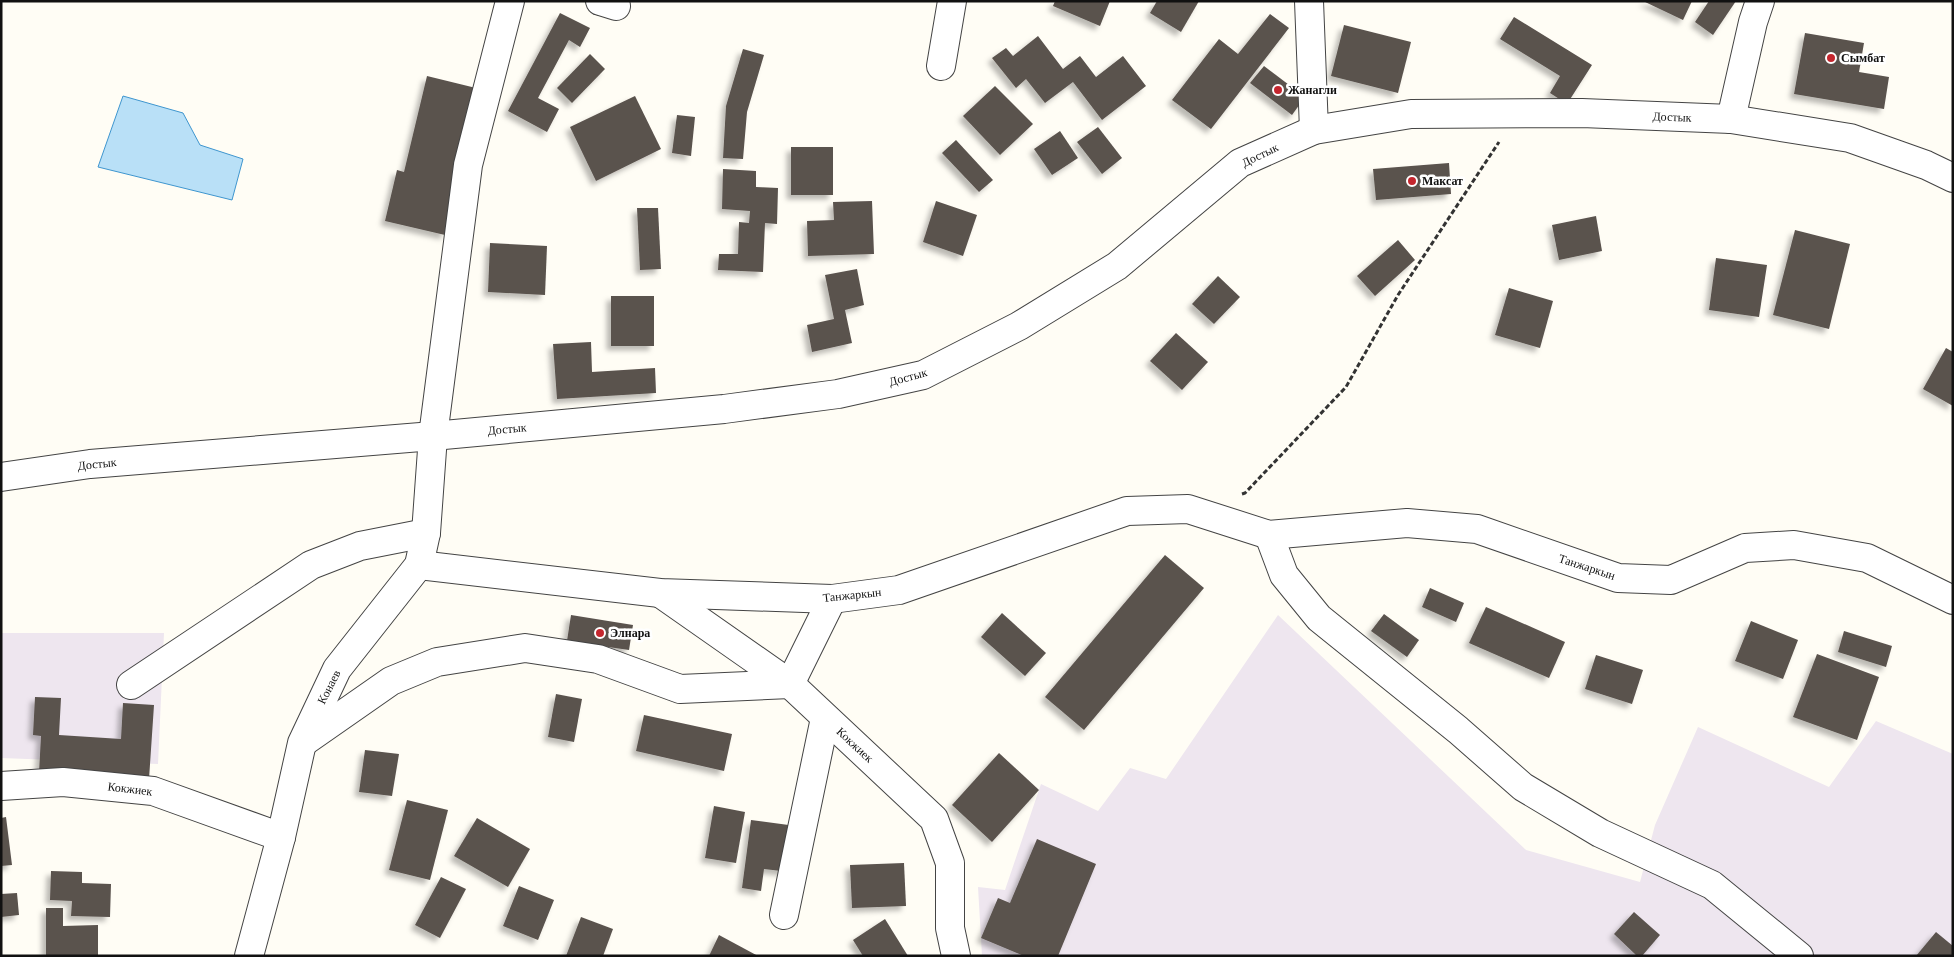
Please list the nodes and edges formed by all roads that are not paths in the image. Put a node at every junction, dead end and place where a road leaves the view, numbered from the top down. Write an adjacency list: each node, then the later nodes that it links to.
1 (510, 1): 9 (street)
2 (952, 1): 5 (street)
3 (1309, 1): 7 (street)
4 (1760, 1): 6 (street)
5 (941, 66)
6 (1731, 119): 7 (street, Достык); 8 (street, Достык)
7 (1314, 130): 9 (street, Достык)
8 (1953, 178)
9 (433, 436): 10 (street, Достык); 11 (street, Конаев)
10 (1, 477)
11 (426, 532): 13 (street, Конаев); 18 (street)
12 (1269, 535): 15 (street, Танжаркын); 16 (street, Танжаркын); 26 (street)
13 (419, 565): 14 (street, Танжаркын); 20 (street, Конаев)
14 (660, 593): 15 (street, Танжаркын); 17 (street, Кокжиек)
15 (832, 599): 17 (street)
16 (1953, 600)
17 (790, 684): 19 (street, Кокжиек); 20 (street)
18 (131, 685)
19 (825, 718): 23 (street); 25 (street, Кокжиек)
20 (302, 742): 22 (street, Конаев)
21 (1, 786): 22 (street, Кокжиек)
22 (281, 837): 24 (street, Конаев)
23 (784, 915)
24 (249, 956)
25 (956, 956)
26 (1799, 956)

